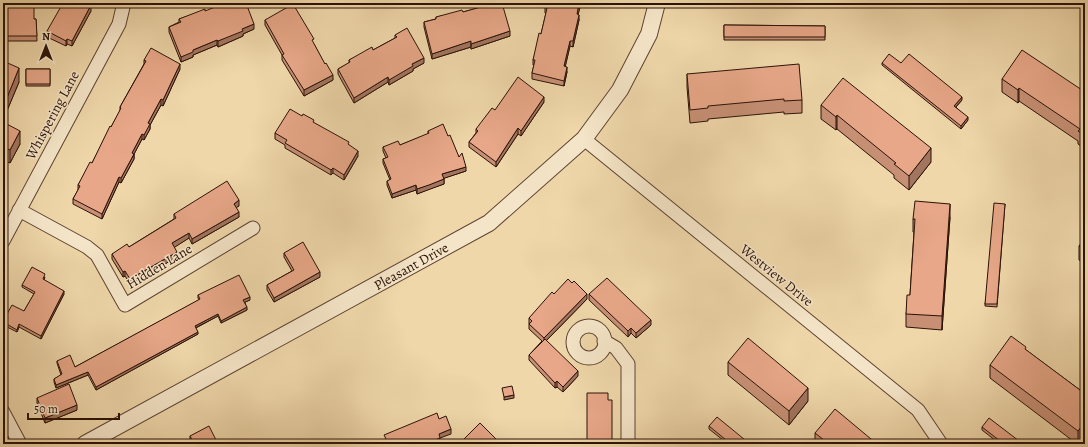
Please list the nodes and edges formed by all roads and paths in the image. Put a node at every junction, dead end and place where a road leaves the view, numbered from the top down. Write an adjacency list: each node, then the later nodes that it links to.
1 (124, 3): 4 (street, Whispering Lane)
2 (657, 3): 3 (street, Pleasant Drive)
3 (584, 139): 11 (street, Pleasant Drive); 13 (street, Westview Drive)
4 (19, 210): 5 (street, Whispering Lane); 6 (street, Hidden Lane)
5 (6, 226): 7 (street, Whispering Lane)
6 (253, 228)
7 (3, 241)
8 (604, 341): 12 (street)
9 (3, 412): 10 (street)
10 (20, 444)
11 (84, 444)
12 (628, 444)
13 (941, 444)

